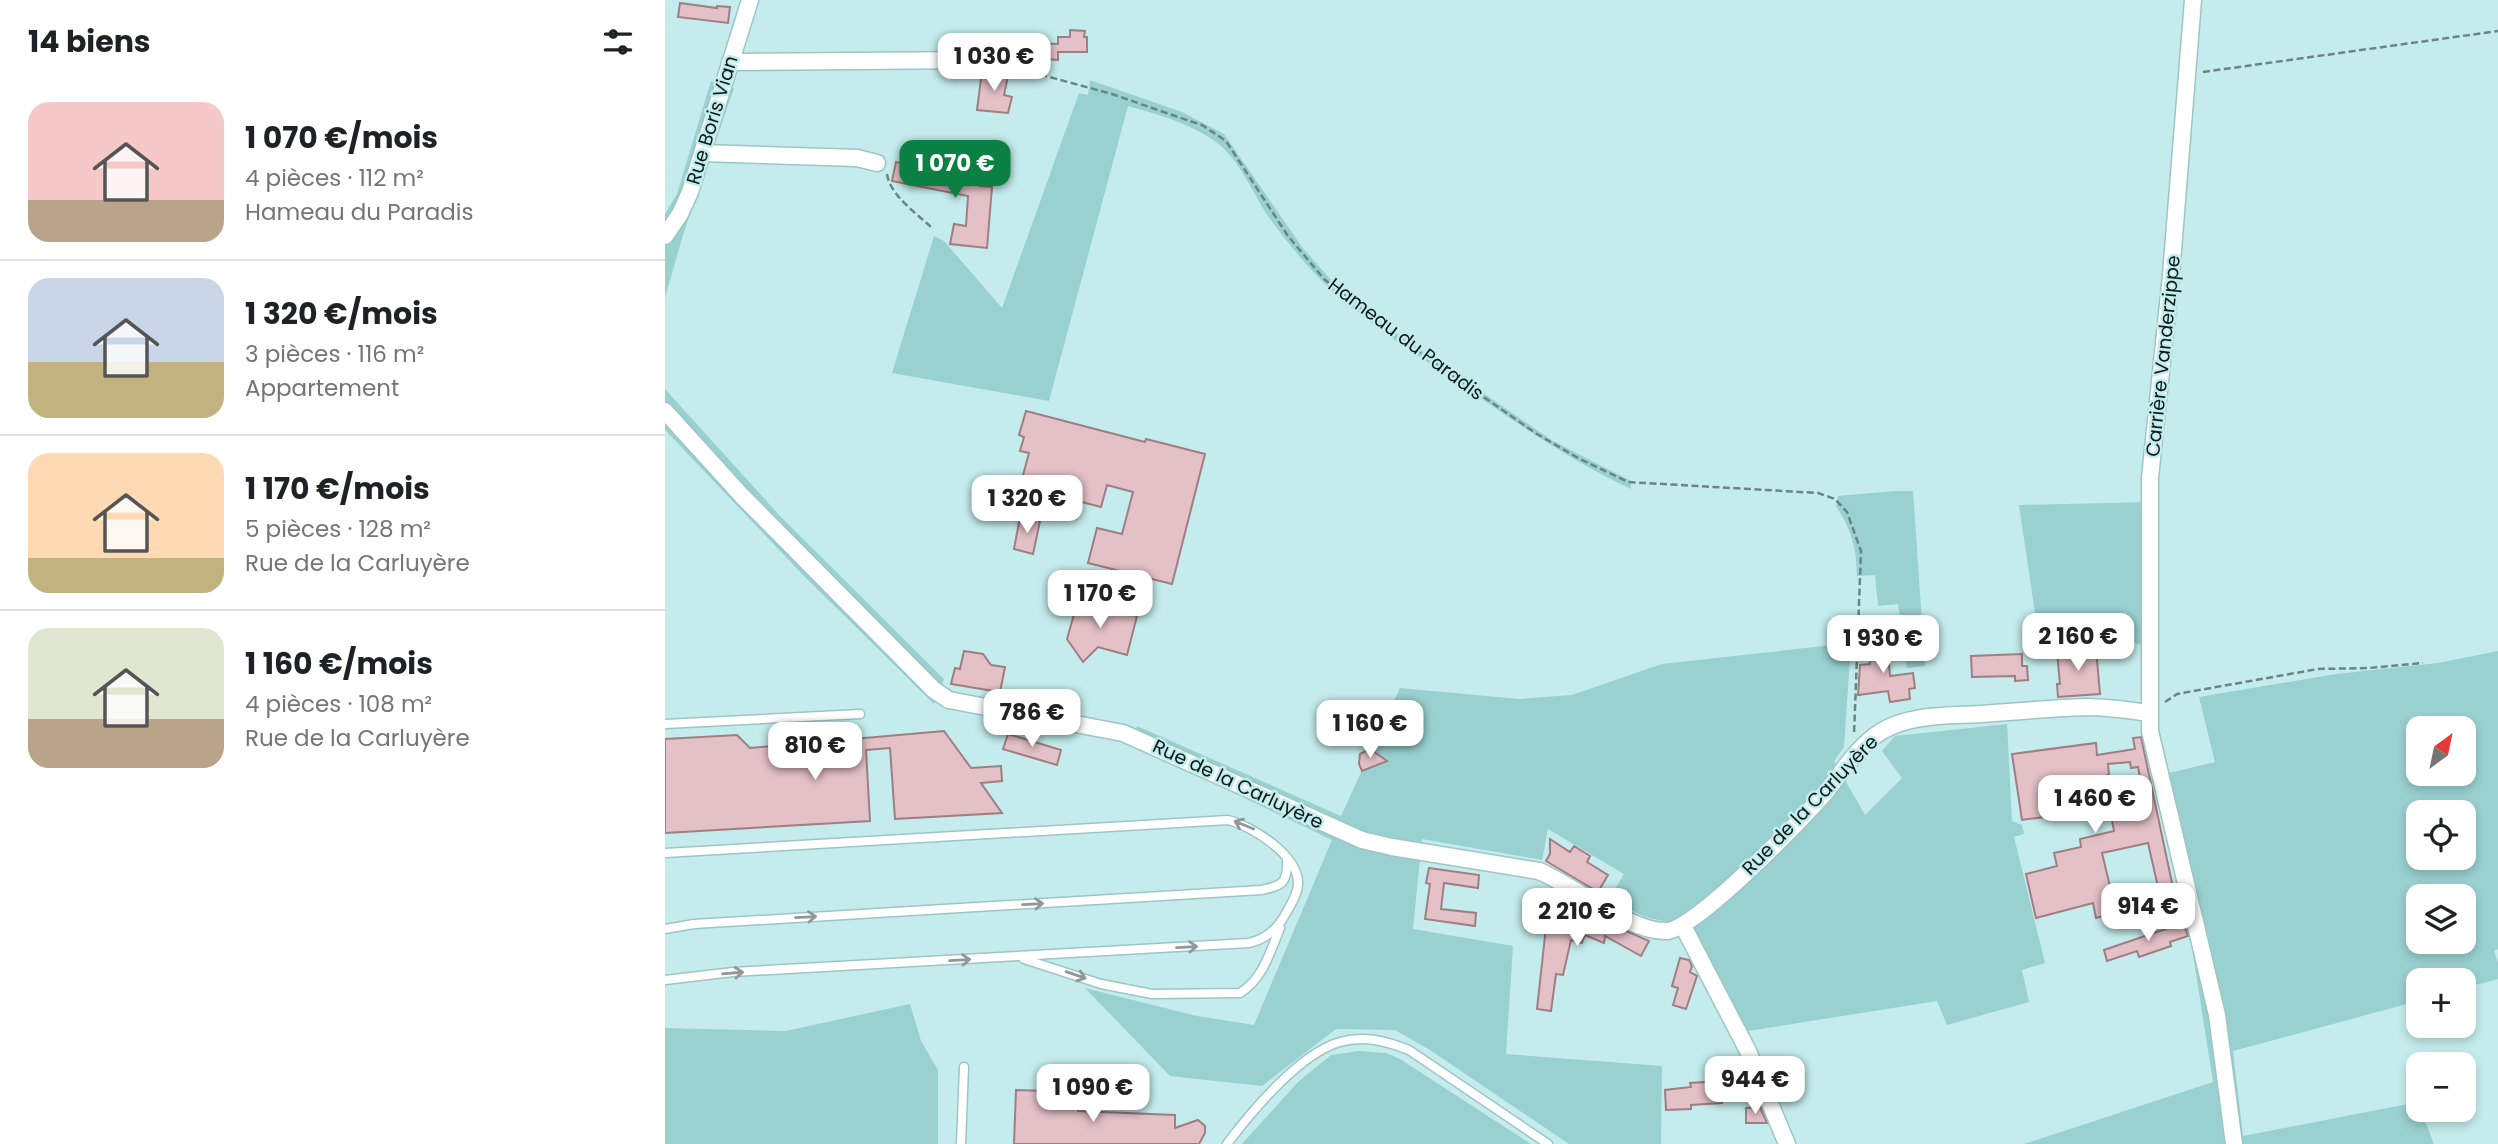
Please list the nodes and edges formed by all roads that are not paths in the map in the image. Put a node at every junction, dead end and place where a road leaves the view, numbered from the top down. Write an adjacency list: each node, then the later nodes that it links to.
1 (750, 0): 3 (street, Rue Boris Vian)
2 (2193, 0): 9 (street, Carrière Vanderzippe)
3 (730, 62): 4 (street); 5 (street, Rue Boris Vian)
4 (1006, 66)
5 (702, 153): 6 (street); 7 (street, Rue Boris Vian)
6 (877, 163)
7 (665, 236)
8 (665, 411): 15 (street, Rue de la Carluyère)
9 (2149, 713): 15 (street, Rue de la Carluyère); 24 (street)
10 (860, 714): 11 (lane)
11 (665, 724)
12 (665, 853): 13 (lane, one-way to 12)
13 (1287, 860): 14 (lane); 16 (lane, one-way to 13)
14 (1284, 917): 17 (lane, one-way to 14); 17 (lane, one-way to 14)
15 (1683, 926): 23 (street)
16 (665, 929)
17 (1011, 957): 18 (lane, one-way to 17)
18 (665, 980)
19 (964, 1067): 20 (lane)
20 (961, 1144)
21 (1227, 1144): 22 (lane)
22 (1548, 1144)
23 (1787, 1144)
24 (2234, 1144)

